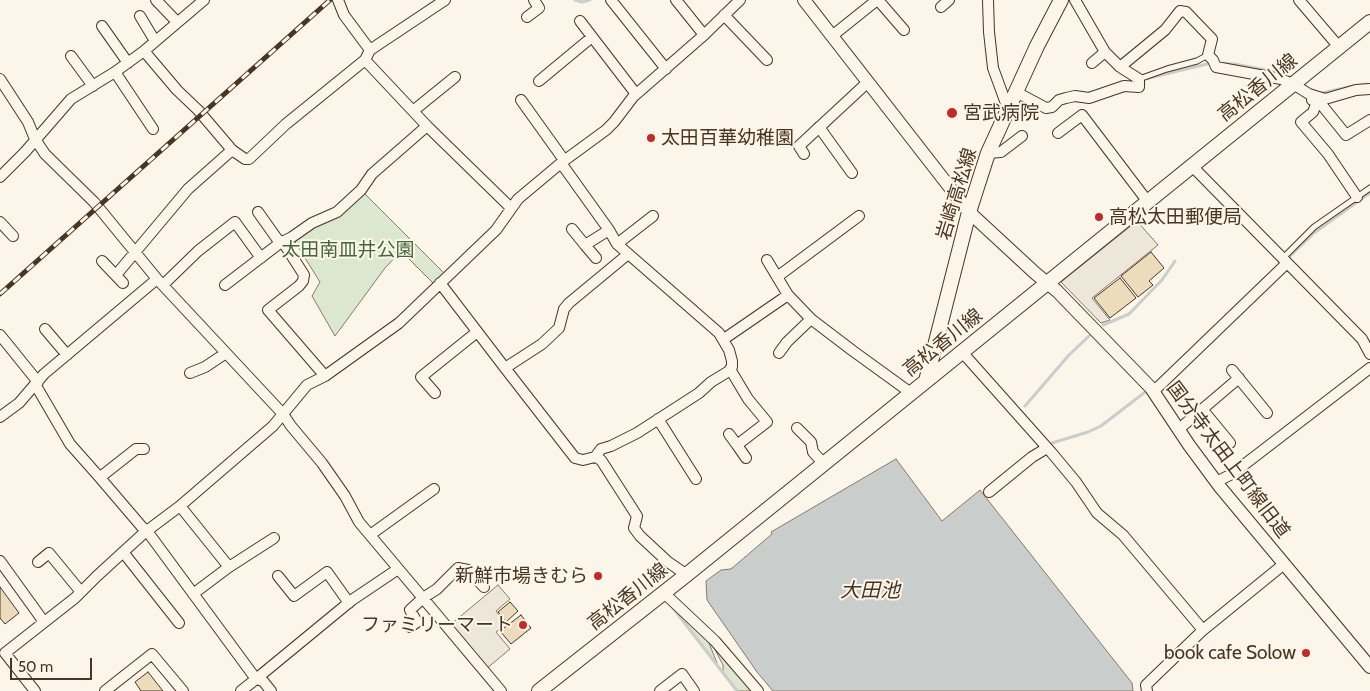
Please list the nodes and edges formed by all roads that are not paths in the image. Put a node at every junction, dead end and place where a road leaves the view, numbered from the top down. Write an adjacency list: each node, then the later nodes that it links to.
1 (156, 0): 21 (street)
2 (204, 0): 21 (street)
3 (338, 0): 30 (street)
4 (445, 0): 30 (street)
5 (534, 0): 19 (street)
6 (612, 0): 40 (street)
7 (676, 0): 25 (street)
8 (740, 0): 17 (street)
9 (804, 0): 26 (street, 国分寺太田上町線旧道)
10 (878, 0): 24 (street); 26 (street)
11 (949, 0): 16 (street)
12 (988, 0): 54 (street)
13 (1061, 0): 50 (main road, 岩崎高松線)
14 (1075, 0): 32 (street)
15 (1299, 0): 29 (street)
16 (941, 7)
17 (724, 15): 25 (street); 35 (street)
18 (140, 16): 28 (street)
19 (527, 17)
20 (580, 21): 27 (street)
21 (177, 22): 28 (street)
22 (1370, 22): 29 (main road, 高松香川線)
23 (102, 26): 37 (street)
24 (904, 30)
25 (704, 35): 40 (street)
26 (832, 36): 46 (street, 国分寺太田上町線旧道)
27 (592, 37): 45 (street); 51 (street)
28 (156, 41): 31 (street)
29 (1339, 47): 47 (main road, 高松香川線)
30 (370, 50): 34 (street)
31 (144, 52): 37 (street); 63 (street)
32 (1105, 52): 38 (street); 39 (street)
33 (70, 56): 48 (street)
34 (365, 60): 55 (street); 63 (street)
35 (767, 60)
36 (1212, 60): 39 (street); 43 (lane); 47 (street)
37 (128, 63): 41 (street)
38 (1092, 63)
39 (1120, 67): 43 (street)
40 (666, 69): 51 (street)
41 (115, 72): 48 (street); 59 (street)
42 (455, 77): 55 (street)
43 (1141, 78): 50 (street)
44 (0, 80): 62 (street)
45 (539, 81)
46 (868, 82): 58 (street); 75 (street, 国分寺太田上町線旧道)
47 (1295, 83): 49 (street); 53 (street); 67 (main road, 高松香川線)
48 (93, 86): 62 (street)
49 (1370, 89)
50 (1016, 92): 54 (main road, 岩崎高松線)
51 (636, 94): 66 (street)
52 (521, 100): 66 (street)
53 (1317, 102): 56 (street); 71 (street)
54 (1008, 109): 64 (main road, 岩崎高松線)
55 (413, 111): 57 (street)
56 (1370, 120)
57 (427, 126): 73 (street); 82 (street)
58 (819, 127): 65 (street); 68 (street)
59 (153, 129)
60 (1058, 134): 72 (street)
61 (1022, 136): 64 (street)
62 (35, 139): 69 (street); 85 (street)
63 (232, 150): 85 (street)
64 (988, 153): 75 (main road, 岩崎高松線)
65 (804, 154)
66 (563, 161): 73 (street); 80 (street)
67 (1192, 166): 72 (main road, 高松香川線); 91 (street)
68 (852, 173)
69 (0, 177)
70 (1370, 188): 71 (lane)
71 (1356, 197): 91 (lane)
72 (1148, 202): 95 (main road, 高松香川線)
73 (510, 208): 94 (street)
74 (258, 212): 82 (street)
75 (969, 212): 95 (street, 国分寺太田上町線旧道); 115 (main road, 岩崎高松線)
76 (653, 216): 83 (street)
77 (860, 216): 92 (street)
78 (0, 222): 81 (street)
79 (572, 229): 84 (street)
80 (609, 230): 83 (street); 84 (street)
81 (13, 236)
82 (281, 243): 87 (street); 113 (street)
83 (617, 244): 86 (street)
84 (585, 245): 88 (street)
85 (135, 253): 90 (street); 93 (street)
86 (628, 255): 102 (street); 108 (street)
87 (261, 258): 93 (street); 96 (street)
88 (596, 258)
89 (767, 260): 92 (street)
90 (102, 261)
91 (1285, 261): 106 (street); 117 (street)
92 (778, 277): 97 (street)
93 (160, 282): 104 (street); 107 (street)
94 (440, 283): 100 (street); 113 (street)
95 (1047, 284): 103 (main road, 高松香川線); 117 (street, 国分寺太田上町線旧道)
96 (225, 285)
97 (788, 295): 98 (street); 102 (street)
98 (811, 319): 105 (street); 119 (street)
99 (45, 329): 107 (street)
100 (477, 332): 108 (street); 118 (street)
101 (0, 336): 116 (street)
102 (724, 339): 110 (street)
103 (962, 352): 115 (main road, 高松香川線); 130 (street)
104 (226, 353): 112 (street); 122 (street)
105 (779, 353)
106 (1370, 354)
107 (67, 355): 116 (street)
108 (505, 368): 132 (street)
109 (1370, 368): 137 (street)
110 (730, 369): 124 (street); 129 (street)
111 (1232, 370): 114 (street)
112 (190, 373)
113 (325, 376): 122 (street)
114 (1239, 378): 120 (street); 121 (street)
115 (926, 381): 119 (main road, 高松香川線)
116 (36, 383): 123 (street); 135 (street)
117 (1151, 388): 126 (street, 国分寺太田上町線旧道)
118 (435, 393)
119 (911, 393): 134 (main road, 高松香川線)
120 (1202, 409): 126 (street); 128 (street)
121 (1267, 413)
122 (283, 414): 140 (street); 142 (street)
123 (0, 417)
124 (658, 419): 132 (street); 136 (street)
125 (797, 428): 134 (street)
126 (1179, 429): 137 (street, 国分寺太田上町線旧道)
127 (729, 434): 129 (street)
128 (1230, 443)
129 (737, 445): 133 (street)
130 (1047, 448): 139 (street); 161 (street)
131 (144, 449): 135 (street)
132 (595, 457): 150 (street)
133 (746, 458)
134 (824, 464): 150 (main road, 高松香川線)
135 (101, 479): 141 (street)
136 (696, 479)
137 (1216, 482): 147 (street, 国分寺太田上町線旧道)
138 (434, 489): 142 (street)
139 (989, 492)
140 (180, 506): 141 (street); 148 (street)
141 (147, 531): 144 (street); 155 (street)
142 (370, 535): 149 (street)
143 (274, 538): 148 (street)
144 (123, 552): 153 (street); 159 (street)
145 (0, 561): 158 (street)
146 (38, 562): 153 (street)
147 (1284, 564): 161 (street); 162 (street, 国分寺太田上町線旧道)
148 (229, 567): 155 (street)
149 (398, 569): 156 (street); 157 (street)
150 (687, 575): 154 (main road, 高松香川線)
151 (278, 576): 157 (street)
152 (484, 588): 156 (street)
153 (81, 592): 158 (street)
154 (664, 593): 170 (main road, 高松香川線); 173 (street)
155 (193, 594): 163 (street)
156 (423, 598): 160 (street); 169 (street)
157 (349, 603): 163 (street)
158 (44, 622): 164 (street)
159 (178, 623)
160 (410, 628)
161 (1203, 630): 174 (street)
162 (1370, 667)
163 (256, 679): 167 (street); 168 (street)
164 (35, 691)
165 (105, 691): 166 (street)
166 (183, 691)
167 (240, 691)
168 (272, 691)
169 (501, 691)
170 (539, 691)
171 (660, 691): 172 (street)
172 (694, 691)
173 (758, 691)
174 (1147, 691)

